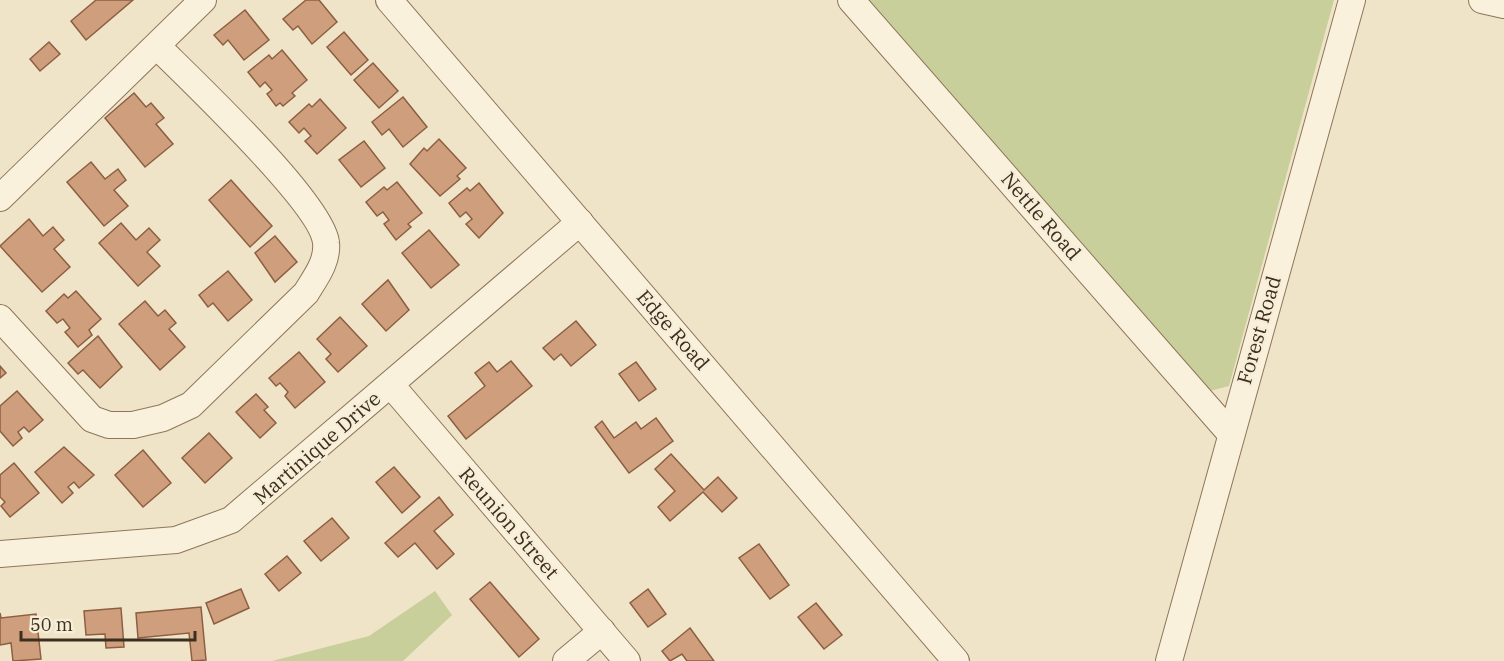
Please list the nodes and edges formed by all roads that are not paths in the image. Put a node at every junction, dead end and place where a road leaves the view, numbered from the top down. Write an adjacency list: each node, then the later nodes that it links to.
1 (203, 0): 7 (street)
2 (389, 0): 9 (street, Edge Road)
3 (851, 0): 12 (street, Nettle Road)
4 (1352, 0): 12 (street, Forest Road)
5 (1482, 0): 6 (street)
6 (1504, 5)
7 (157, 46): 8 (street); 10 (street)
8 (0, 198)
9 (580, 222): 11 (street, Martinique Drive); 17 (street, Edge Road)
10 (0, 318)
11 (392, 385): 13 (street, Martinique Drive); 14 (street, Reunion Street)
12 (1230, 433): 18 (street, Forest Road)
13 (0, 554)
14 (602, 631): 15 (street); 16 (street, Reunion Street)
15 (566, 661)
16 (627, 661)
17 (956, 661)
18 (1169, 661)

